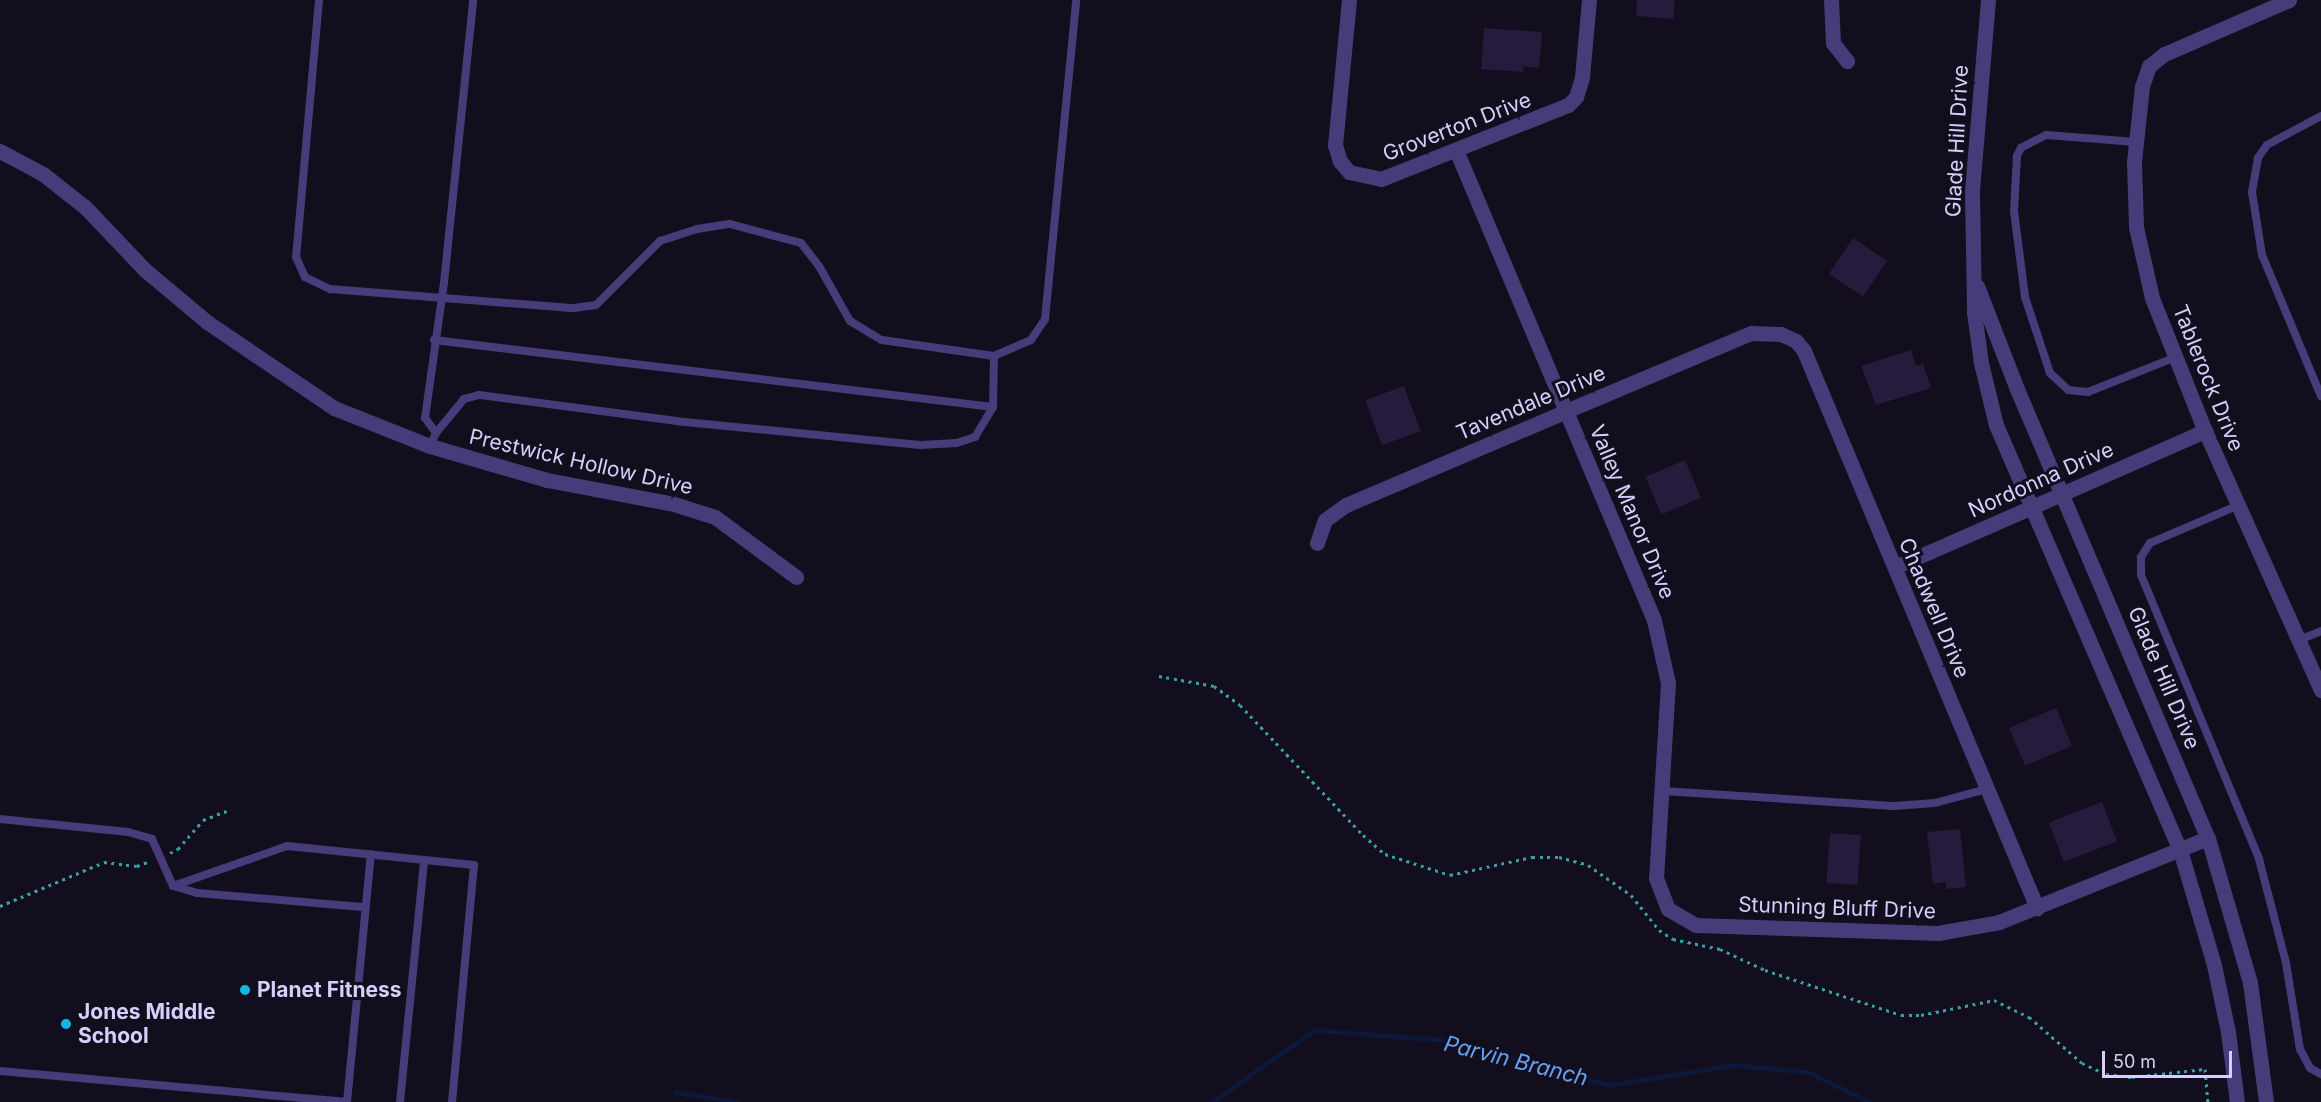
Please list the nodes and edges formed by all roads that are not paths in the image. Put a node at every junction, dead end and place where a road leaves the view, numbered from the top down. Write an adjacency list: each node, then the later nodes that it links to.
1 (319, 0): 15 (lane)
2 (474, 0): 15 (lane)
3 (1076, 0): 18 (lane)
4 (1349, 0): 12 (street, Groverton Drive)
5 (1589, 0): 12 (street, Groverton Drive)
6 (1831, 0): 9 (street)
7 (1988, 0): 14 (street, Glade Hill Drive)
8 (2289, 0): 11 (street, Tablerock Drive)
9 (1846, 61)
10 (2321, 116): 20 (lane)
11 (2136, 142): 19 (street, Tablerock Drive); 19 (lane)
12 (1456, 150): 22 (street, Valley Manor Drive)
13 (0, 151): 24 (street, Prestwick Hollow Drive)
14 (1977, 285): 25 (street, Glade Hill Drive); 27 (street, Glade Hill Drive)
15 (442, 297): 17 (lane); 18 (lane)
16 (1781, 334): 22 (street, Tavendale Drive); 29 (street, Chadwell Drive)
17 (434, 340): 21 (lane); 24 (lane)
18 (994, 356): 21 (lane)
19 (2176, 357): 23 (street, Tablerock Drive)
20 (2321, 396)
21 (993, 407): 24 (lane)
22 (1566, 411): 28 (street, Tavendale Drive); 35 (street, Valley Manor Drive)
23 (2205, 431): 25 (street, Nordonna Drive); 26 (street, Tablerock Drive)
24 (433, 440): 30 (street, Prestwick Hollow Drive)
25 (2063, 494): 27 (street, Nordonna Drive); 37 (street, Glade Hill Drive)
26 (2239, 505): 32 (street, Tablerock Drive); 46 (lane)
27 (2032, 507): 29 (street, Nordonna Drive); 38 (street, Glade Hill Drive)
28 (1317, 543)
29 (1894, 567): 34 (street, Chadwell Drive)
30 (796, 577)
31 (2321, 631): 32 (lane)
32 (2299, 640): 33 (street, Tablerock Drive)
33 (2321, 690)
34 (1987, 789): 35 (lane); 43 (street, Chadwell Drive)
35 (1663, 791): 44 (street, Valley Manor Drive)
36 (0, 819): 41 (lane)
37 (2208, 838): 38 (street, Stunning Bluff Drive); 52 (street, Glade Hill Drive)
38 (2180, 850): 43 (street, Stunning Bluff Drive); 51 (street, Glade Hill Drive)
39 (370, 854): 40 (lane); 41 (lane); 42 (lane)
40 (424, 860): 49 (lane); 50 (lane)
41 (173, 886): 42 (lane)
42 (365, 907): 48 (lane)
43 (2037, 908): 44 (street, Stunning Bluff Drive)
44 (1668, 909)
45 (0, 1071): 47 (lane)
46 (2321, 1074)
47 (271, 1099): 48 (lane)
48 (346, 1102)
49 (400, 1102)
50 (452, 1102)
51 (2236, 1102)
52 (2266, 1102)

